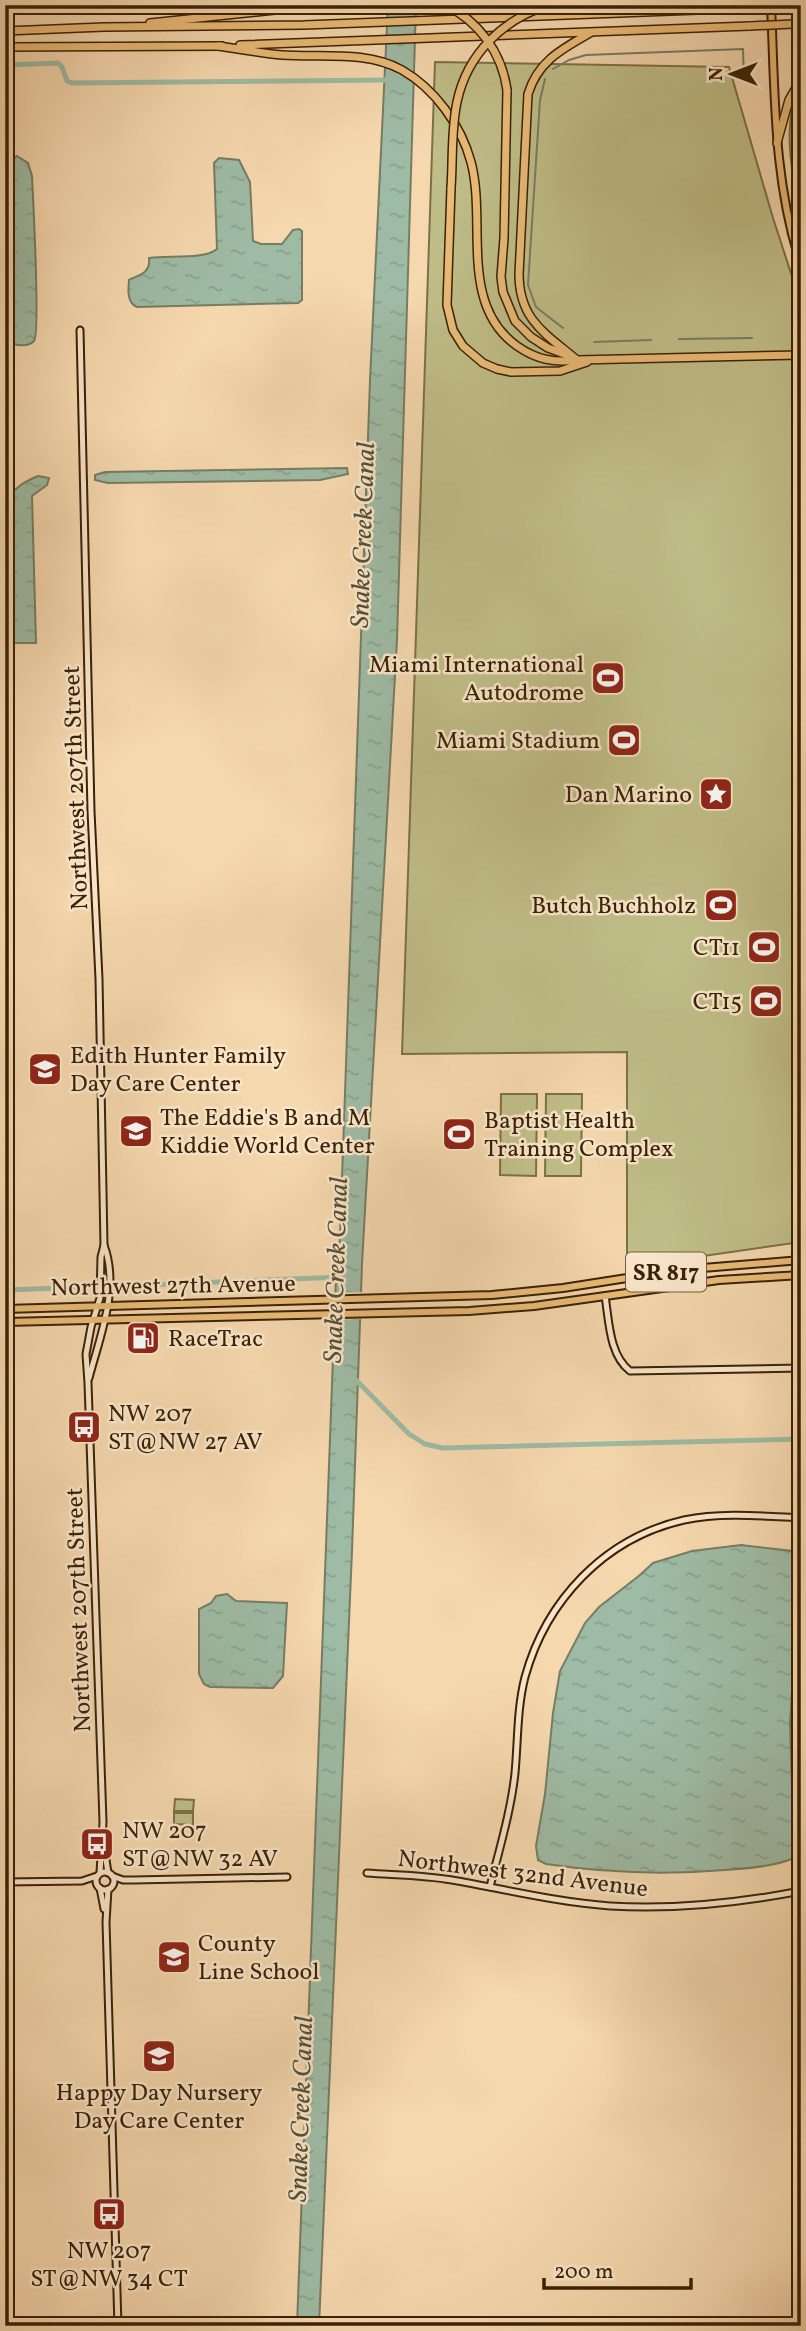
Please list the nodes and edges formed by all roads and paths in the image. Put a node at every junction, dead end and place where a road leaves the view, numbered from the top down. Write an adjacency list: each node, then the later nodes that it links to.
1 (323, 5): 8 (highway)
2 (445, 5): 18 (highway, bridge)
3 (549, 5): 19 (highway, bridge)
4 (771, 5): 14 (main road)
5 (801, 6): 6 (highway)
6 (792, 7): 8 (highway, bridge)
7 (797, 24): 10 (highway, bridge)
8 (104, 27): 9 (highway)
9 (5, 31)
10 (593, 32): 11 (highway); 18 (highway)
11 (218, 46): 12 (highway); 18 (highway)
12 (5, 47)
13 (801, 79): 14 (highway)
14 (777, 143): 15 (main road)
15 (801, 265)
16 (80, 330): 20 (street, Northwest 207th Street)
17 (801, 355): 19 (highway)
18 (578, 360): 19 (highway)
19 (594, 360)
20 (104, 1245): 27 (street, Northwest 207th Street); 28 (street, Northwest 207th Street)
21 (801, 1261): 22 (main road, Northwest 27th Avenue / SR 817)
22 (678, 1270): 24 (main road); 25 (main road, Northwest 27th Avenue / SR 817)
23 (801, 1275): 24 (main road, Northwest 27th Avenue / SR 817)
24 (680, 1285): 26 (main road, Northwest 27th Avenue / SR 817)
25 (533, 1291): 28 (main road, Northwest 27th Avenue / SR 817); 29 (main road)
26 (605, 1296): 29 (main road, Northwest 27th Avenue / SR 817); 34 (street)
27 (98, 1306): 28 (main road, Northwest 27th Avenue / SR 817); 30 (main road, Northwest 27th Avenue / SR 817); 32 (street, Northwest 207th Street)
28 (108, 1306): 31 (street, Northwest 207th Street)
29 (534, 1306): 31 (main road, Northwest 27th Avenue / SR 817)
30 (5, 1309)
31 (104, 1320): 32 (main road, Northwest 27th Avenue / SR 817); 35 (street, Northwest 207th Street)
32 (93, 1321): 33 (main road, Northwest 27th Avenue / SR 817); 35 (street, Northwest 207th Street)
33 (5, 1322)
34 (801, 1368)
35 (88, 1383): 37 (street, Northwest 207th Street)
36 (801, 1518): 46 (street)
37 (103, 1836): 38 (street, Northwest 207th Street); 40 (street, Northwest 207th Street)
38 (110, 1874): 40 (street); 42 (street); 45 (street, Northwest 207th Street)
39 (367, 1874): 46 (street, Northwest 32nd Avenue)
40 (98, 1875): 43 (street); 45 (street, Northwest 207th Street)
41 (287, 1877): 42 (street)
42 (123, 1880): 45 (street)
43 (82, 1881): 44 (street); 45 (street)
44 (5, 1882)
45 (104, 1887): 48 (street)
46 (490, 1887): 47 (street, Northwest 32nd Avenue)
47 (801, 1891)
48 (118, 2326)

